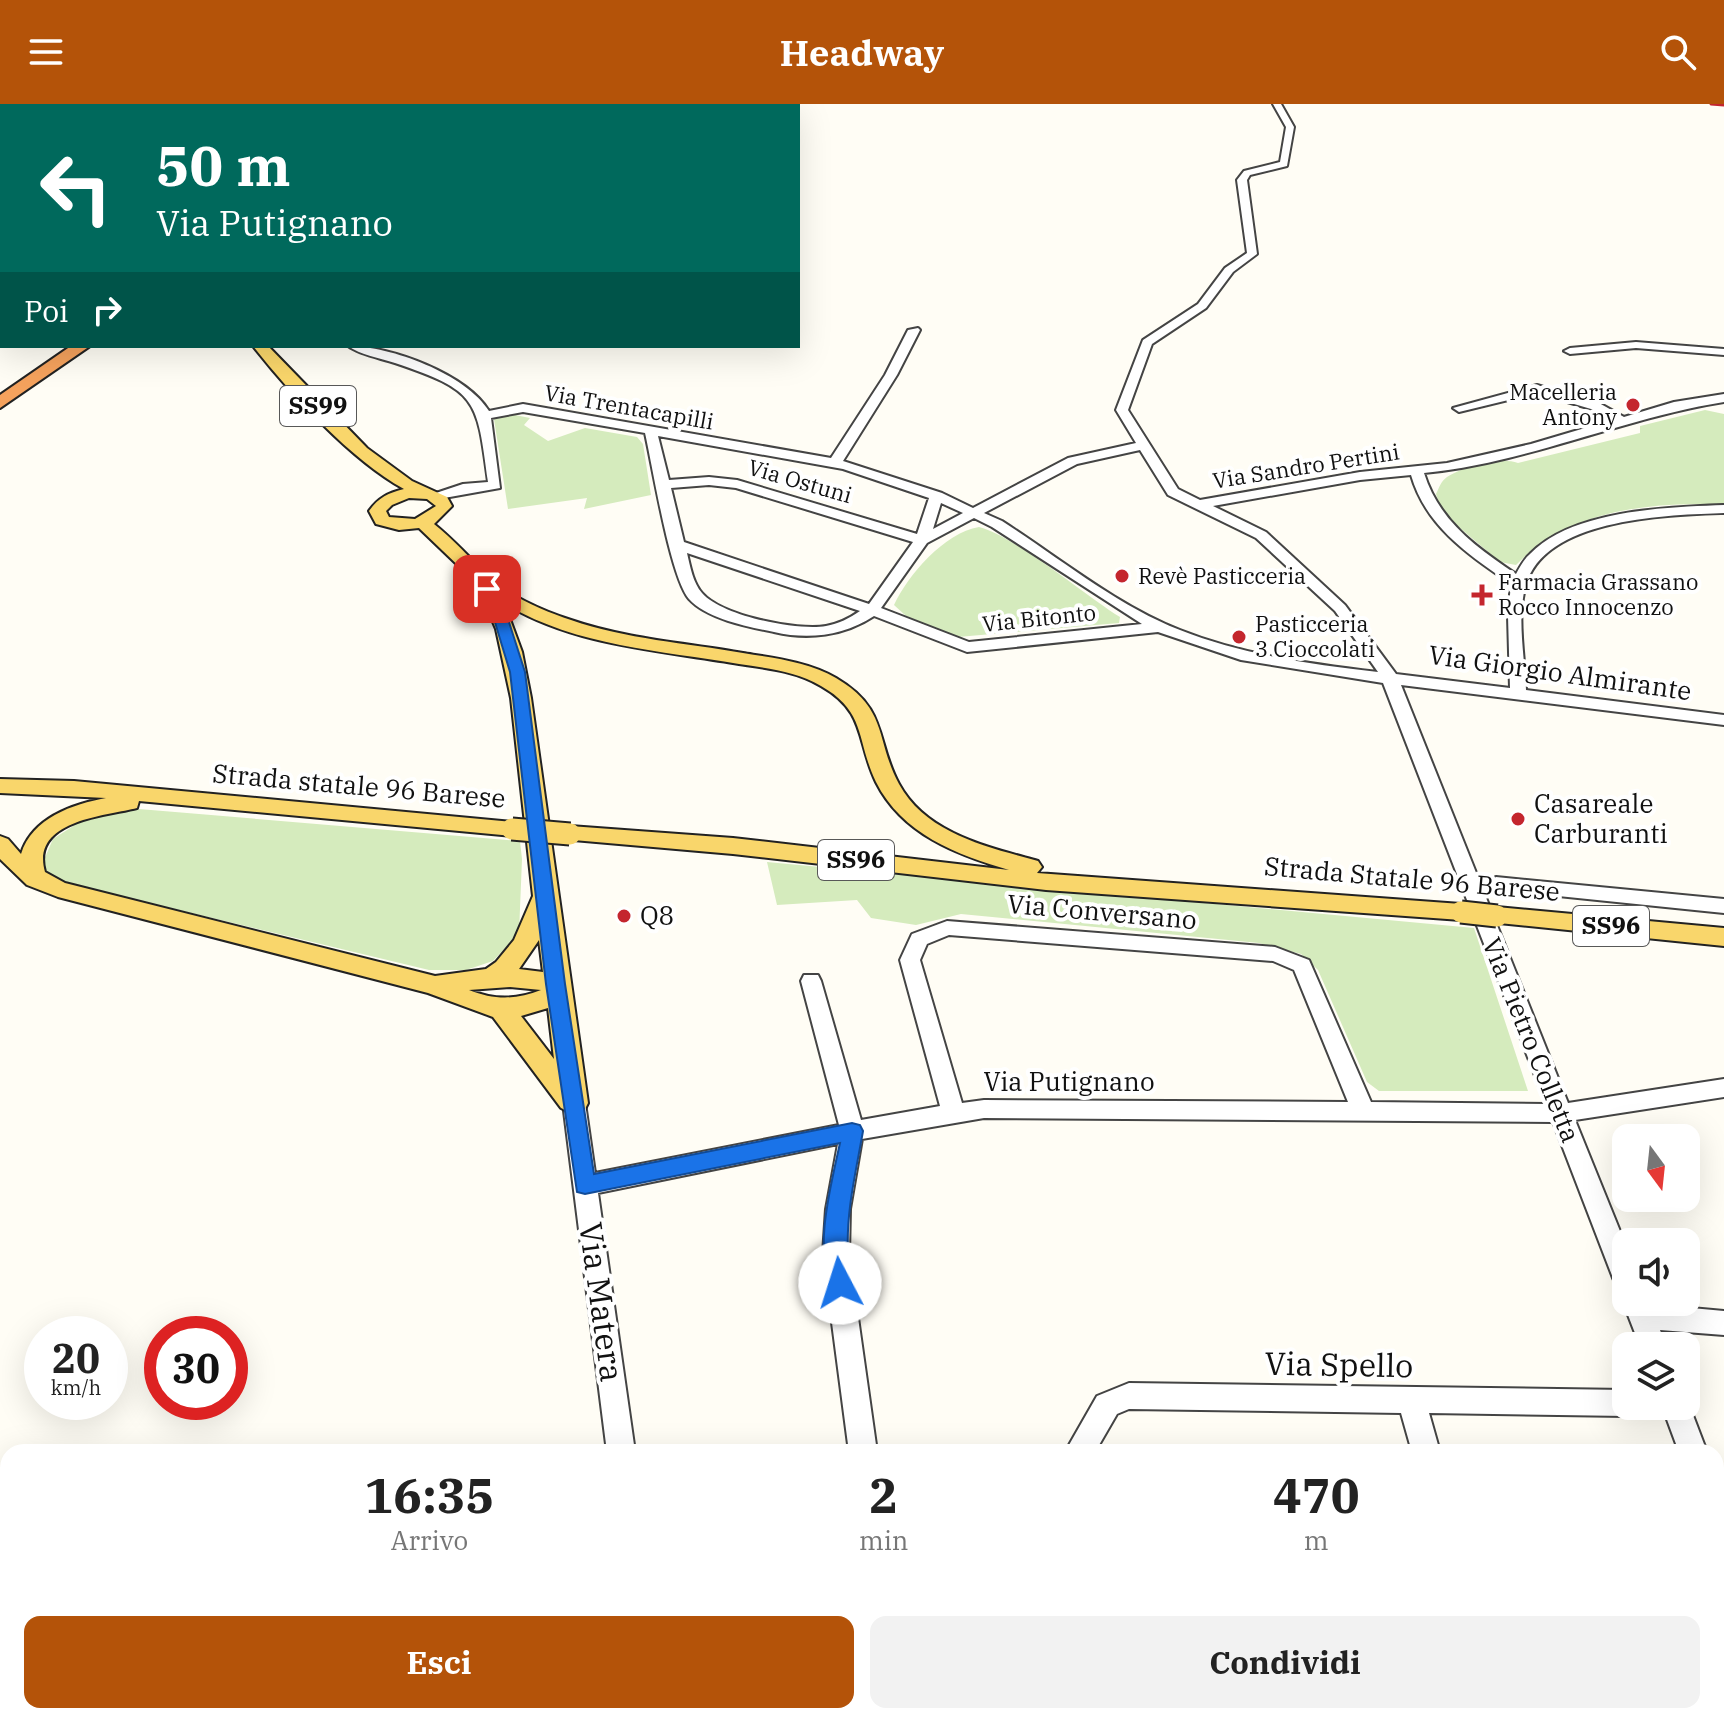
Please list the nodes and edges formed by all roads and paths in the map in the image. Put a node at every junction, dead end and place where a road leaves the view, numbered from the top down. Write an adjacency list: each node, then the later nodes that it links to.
1 (1277, 104): 16 (street, Via Pietro Colletta)
2 (914, 330): 17 (street)
3 (66, 348): 9 (highway)
4 (79, 348): 11 (highway)
5 (262, 348): 18 (main road, SS99)
6 (359, 348): 13 (street)
7 (1570, 351): 8 (street)
8 (1724, 352)
9 (0, 392)
10 (1724, 398): 14 (street, Via Sandro Pertini)
11 (0, 403)
12 (1459, 408): 14 (street)
13 (484, 416): 15 (street, Via Trentacapilli); 24 (street)
14 (1623, 421): 19 (street, Via Sandro Pertini)
15 (651, 432): 17 (street, Via Trentacapilli); 20 (street)
16 (1144, 445): 23 (street, Via Pietro Colletta); 26 (street)
17 (835, 463): 21 (street, Via Trentacapilli)
18 (377, 466): 22 (main road, SS99); 24 (main road, SS99)
19 (1417, 471): 23 (street, Via Sandro Pertini); 30 (street)
20 (663, 484): 27 (street, Via Ostuni); 28 (street)
21 (937, 496): 26 (street, Via Trentacapilli); 27 (street)
22 (395, 497): 24 (main road); 24 (main road)
23 (1201, 504): 33 (street, Via Pietro Colletta)
24 (434, 507): 29 (main road, SS99)
25 (1724, 509): 30 (street)
26 (974, 513): 27 (street); 32 (street, Via Trentacapilli)
27 (922, 540): 31 (street)
28 (678, 545): 31 (street, Via Bitonto); 31 (street)
29 (481, 580): 41 (main road); 42 (main road, SS99)
30 (1519, 583): 34 (street)
31 (872, 610): 32 (street, Via Bitonto)
32 (1160, 627): 33 (street, Via Giorgio Almirante)
33 (1389, 676): 34 (street, Via Giorgio Almirante); 54 (street, Via Pietro Colletta)
34 (1518, 694): 35 (street, Via Giorgio Almirante)
35 (1724, 720)
36 (0, 786): 37 (main road, Strada statale 96 Barese / SS96)
37 (312, 808): 39 (main road); 41 (main road, Strada statale 96 Barese / SS96, bridge)
38 (0, 844): 39 (main road)
39 (35, 879): 47 (main road)
40 (1496, 884): 43 (street)
41 (1143, 887): 44 (main road, Strada Statale 96 Barese / SS96, bridge)
42 (544, 888): 45 (main road); 48 (main road, SS99)
43 (1724, 906)
44 (1724, 937)
45 (494, 977): 47 (main road); 48 (main road)
46 (811, 981): 55 (street)
47 (435, 985): 49 (main road)
48 (557, 989): 49 (main road); 51 (main road, SS99)
49 (502, 1010): 51 (main road)
50 (1724, 1088): 54 (street, Via Putignano)
51 (574, 1103): 56 (street, Via Matera)
52 (953, 1112): 53 (street, Via Putignano); 53 (street, Via Conversano); 55 (street, Via Putignano)
53 (1364, 1112): 54 (street, Via Putignano)
54 (1561, 1113): 57 (street, Via Pietro Colletta)
55 (852, 1131): 56 (street, Via Putignano); 64 (street)
56 (585, 1185): 63 (street, Via Matera)
57 (1612, 1242)
58 (1681, 1316): 59 (street)
59 (1724, 1323)
60 (1411, 1400): 61 (street, Via Spello); 65 (street, Via Spello); 66 (street)
61 (1612, 1403)
62 (1681, 1420): 67 (street)
63 (620, 1444)
64 (862, 1444)
65 (1084, 1444)
66 (1424, 1444)
67 (1690, 1444)

